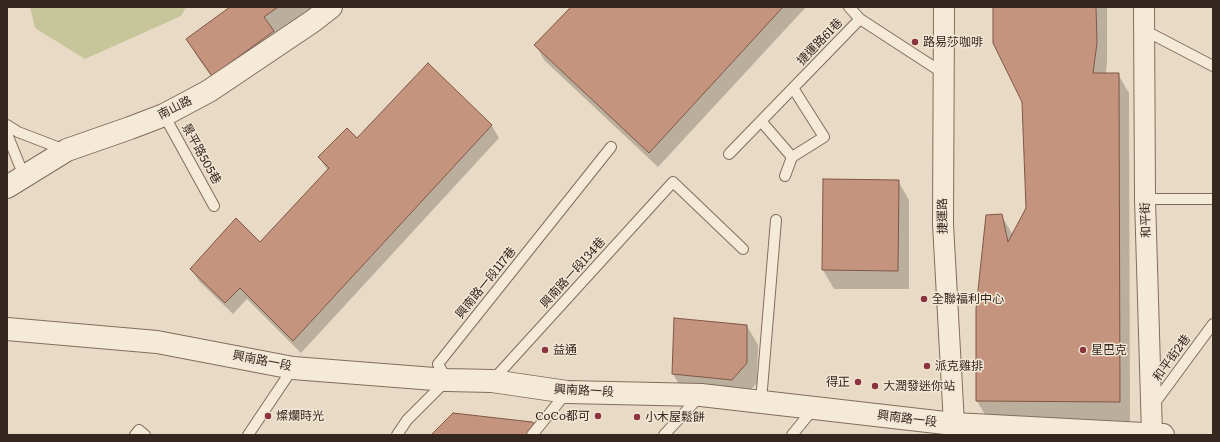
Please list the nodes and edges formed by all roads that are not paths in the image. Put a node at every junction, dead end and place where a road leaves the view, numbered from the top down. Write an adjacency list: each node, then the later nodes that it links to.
1 (331, 7): 10 (street, 南山路)
2 (849, 7): 5 (lane)
3 (944, 7): 8 (street, 捷運路)
4 (1144, 7): 6 (street, 和平街)
5 (860, 18): 8 (lane, 捷運路61巷); 9 (lane, 捷運路61巷)
6 (1144, 30): 7 (lane); 20 (street, 和平街)
7 (1213, 66)
8 (944, 73): 35 (street, 捷運路)
9 (793, 88): 11 (lane, 捷運路61巷); 17 (lane)
10 (164, 115): 15 (street, 南山路); 22 (lane, 景平路505巷)
11 (761, 121): 16 (lane, 捷運路61巷); 17 (lane)
12 (7, 125): 15 (lane)
13 (7, 134): 19 (lane)
14 (611, 147): 28 (lane, 興南路一段117巷)
15 (67, 150): 19 (street, 南山路)
16 (729, 154)
17 (792, 157): 18 (lane)
18 (785, 176)
19 (16, 182)
20 (1145, 199): 21 (lane); 33 (street, 和平街)
21 (1213, 199)
22 (214, 206)
23 (776, 220): 32 (lane)
24 (743, 249): 29 (lane, 興南路一段134巷)
25 (1213, 324): 33 (lane, 和平街2巷)
26 (7, 330): 27 (street, 興南路一段)
27 (294, 368): 28 (street, 興南路一段); 40 (lane)
28 (447, 380): 29 (street, 興南路一段); 41 (lane)
29 (492, 382): 30 (street, 興南路一段)
30 (567, 392): 31 (street, 興南路一段); 42 (lane)
31 (701, 395): 32 (street, 興南路一段); 43 (lane)
32 (761, 401): 34 (street, 興南路一段)
33 (1151, 407): 37 (street, 和平街)
34 (814, 408): 35 (street, 興南路一段); 44 (lane)
35 (954, 430): 36 (street, 興南路一段)
36 (1117, 434): 37 (street, 興南路一段)
37 (1158, 434)
38 (135, 435): 39 (lane)
39 (145, 435)
40 (248, 435)
41 (397, 435)
42 (532, 435)
43 (664, 435)
44 (792, 435)

